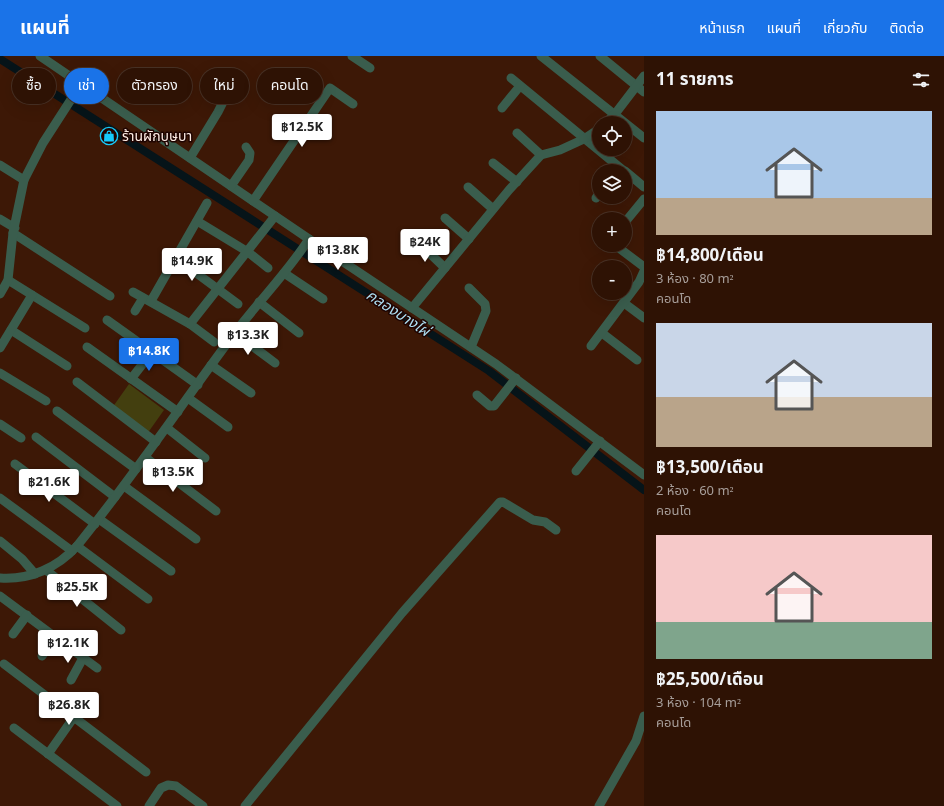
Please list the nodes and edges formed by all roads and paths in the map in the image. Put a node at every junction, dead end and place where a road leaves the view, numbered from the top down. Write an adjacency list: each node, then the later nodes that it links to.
1 (40, 56): 6 (street)
2 (352, 56): 5 (street)
3 (541, 56): 17 (street)
4 (600, 56): 10 (street)
5 (370, 68)
6 (64, 74)
7 (644, 76): 10 (street)
8 (511, 78): 9 (street)
9 (520, 86): 16 (street); 21 (street)
10 (636, 86): 11 (street); 17 (street)
11 (644, 92)
12 (68, 104): 29 (street)
13 (107, 104): 24 (street)
14 (222, 104): 24 (street)
15 (353, 104): 35 (street)
16 (502, 108)
17 (615, 114): 20 (street)
18 (517, 132): 23 (street)
19 (592, 134): 21 (street)
20 (644, 138)
21 (584, 139): 23 (street); 26 (street)
22 (246, 148): 31 (street)
23 (541, 155): 30 (street)
24 (190, 158): 31 (street)
25 (493, 163): 30 (street)
26 (614, 164)
27 (0, 165): 29 (street)
28 (632, 178): 33 (street)
29 (24, 180): 43 (street)
30 (518, 182): 37 (street)
31 (231, 186): 35 (street)
32 (468, 186): 37 (street)
33 (644, 187)
34 (644, 199): 38 (street)
35 (253, 201): 41 (street)
36 (207, 203): 42 (street)
37 (493, 209): 44 (street)
38 (632, 214)
39 (445, 218): 44 (street)
40 (0, 219): 43 (street)
41 (273, 220): 45 (street); 47 (street)
42 (197, 221): 47 (street); 49 (street)
43 (14, 231): 55 (street); 61 (street)
44 (469, 239): 51 (street)
45 (307, 241): 54 (street); 67 (street)
46 (419, 243): 51 (street)
47 (248, 252): 50 (street); 56 (street)
48 (623, 252): 53 (street)
49 (176, 258): 56 (street); 62 (street)
50 (268, 268)
51 (445, 268): 67 (street)
52 (0, 270): 55 (street)
53 (644, 271): 65 (street)
54 (284, 273): 63 (street); 64 (street)
55 (8, 278): 59 (street); 60 (street)
56 (219, 288): 66 (street); 71 (street)
57 (469, 288): 80 (street)
58 (133, 292): 62 (street)
59 (0, 294)
60 (32, 295): 72 (street); 73 (street)
61 (110, 296)
62 (147, 299): 68 (street); 71 (street)
63 (323, 299)
64 (259, 302): 74 (street); 75 (street)
65 (624, 303): 69 (street); 76 (street)
66 (238, 304)
67 (412, 308): 80 (street)
68 (135, 311)
69 (644, 318)
70 (107, 320): 82 (street)
71 (190, 324): 77 (street)
72 (85, 328)
73 (11, 330): 81 (street); 86 (street)
74 (299, 332)
75 (235, 333): 84 (street); 85 (street)
76 (602, 333): 78 (street); 83 (street)
77 (214, 342)
78 (591, 346)
79 (87, 347): 88 (street)
80 (471, 347): 90 (street)
81 (0, 348)
82 (152, 352): 88 (street); 91 (street)
83 (637, 360)
84 (274, 363)
85 (211, 365): 91 (street); 92 (street)
86 (67, 366)
87 (0, 373): 95 (street)
88 (131, 379): 97 (street)
89 (77, 382): 103 (street)
90 (512, 384): 93 (street); 104 (street)
91 (198, 385): 94 (street)
92 (251, 393)
93 (477, 395)
94 (188, 398): 97 (street); 99 (street)
95 (46, 401)
96 (57, 411): 108 (street)
97 (178, 412): 100 (street)
98 (0, 424): 102 (street)
99 (228, 427)
100 (167, 428): 103 (street); 106 (street)
101 (36, 437): 112 (street)
102 (22, 438)
103 (156, 442): 105 (street)
104 (596, 447): 109 (street); 110 (street)
105 (145, 457): 108 (street); 114 (street)
106 (204, 458)
107 (15, 464): 115 (street)
108 (136, 469): 111 (street)
109 (576, 470)
110 (644, 475)
111 (124, 486): 112 (street); 117 (street)
112 (115, 497): 115 (street)
113 (0, 498): 119 (street)
114 (216, 511)
115 (97, 521): 119 (street); 121 (street)
116 (556, 530): 143 (street)
117 (196, 539)
118 (0, 541): 122 (street)
119 (75, 549): 120 (street); 125 (street)
120 (46, 570): 122 (street); 127 (street)
121 (171, 571)
122 (35, 574): 123 (street)
123 (0, 578)
124 (0, 596): 126 (street)
125 (148, 599)
126 (27, 615): 128 (street); 129 (street)
127 (121, 630)
128 (13, 634)
129 (55, 637): 130 (street); 131 (street)
130 (42, 656)
131 (83, 658): 133 (street); 134 (street)
132 (4, 664): 136 (street)
133 (97, 668)
134 (71, 680)
135 (644, 716): 144 (street)
136 (74, 717): 138 (street); 139 (street)
137 (14, 728): 138 (street)
138 (48, 754): 140 (street)
139 (146, 772)
140 (117, 806)
141 (149, 806): 142 (street)
142 (203, 806)
143 (245, 806)
144 (600, 806)

